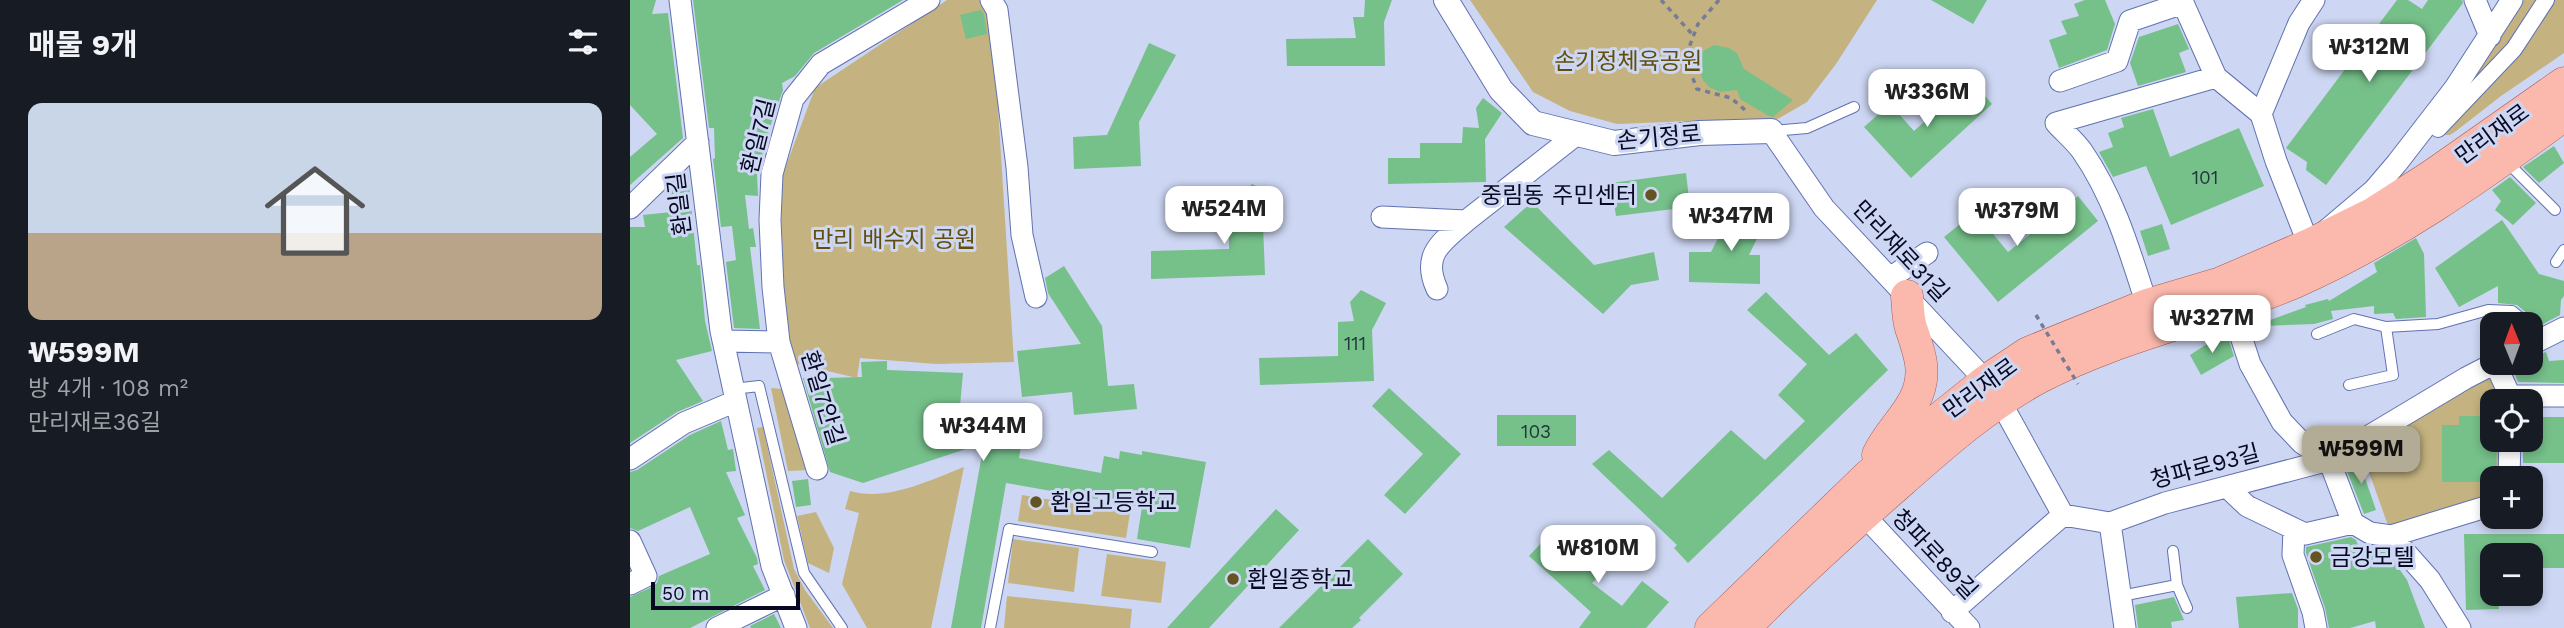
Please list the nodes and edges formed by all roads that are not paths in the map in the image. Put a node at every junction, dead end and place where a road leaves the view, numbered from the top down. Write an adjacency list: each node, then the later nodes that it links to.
1 (680, 0): 19 (street, 환일길)
2 (929, 0): 38 (street, 환일7길)
3 (991, 0): 31 (street)
4 (1446, 0): 18 (street, 손기정로)
5 (2314, 0): 14 (street)
6 (2475, 0): 9 (street)
7 (2512, 0): 9 (street, 만리재로)
8 (2546, 0): 16 (street, 만리재로)
9 (2490, 36): 25 (street, 만리재로)
10 (2216, 77): 11 (street); 14 (street); 32 (street)
11 (2060, 82)
12 (2564, 83): 25 (main road, 만리재로)
13 (1854, 107): 17 (lane)
14 (2262, 114): 25 (street)
15 (2560, 125): 20 (main road, 만리재로)
16 (2438, 129)
17 (1771, 131): 18 (street, 손기정로); 29 (street, 만리재로31길)
18 (1577, 134): 24 (street)
19 (698, 142): 21 (street); 37 (street, 환일길)
20 (2504, 159): 22 (lane); 33 (main road, 만리재로)
21 (630, 208)
22 (2555, 210)
23 (1382, 217): 24 (street)
24 (1466, 221): 30 (street)
25 (2309, 245): 32 (main road, 만리재로)
26 (2564, 250): 28 (lane)
27 (1927, 253): 29 (street)
28 (2556, 262)
29 (1898, 287): 41 (street, 만리재로31길); 49 (main road)
30 (1437, 289)
31 (1036, 297)
32 (2147, 304): 41 (main road, 만리재로)
33 (2231, 306): 41 (main road, 만리재로); 47 (street)
34 (2386, 327): 35 (lane); 36 (lane); 40 (lane)
35 (2546, 332)
36 (2317, 334)
37 (723, 341): 38 (street); 42 (street, 환일길)
38 (779, 342): 48 (street, 환일7안길)
39 (2480, 371): 47 (street, 청파로93길)
40 (2349, 385)
41 (1993, 391): 46 (main road, 만리재로); 49 (main road, 만리재로); 53 (street, 만리재로)
42 (735, 395): 45 (street); 63 (street, 환일길); 69 (lane)
43 (2564, 396): 44 (street)
44 (2543, 397)
45 (630, 459)
46 (1927, 459): 49 (main road); 52 (main road, 만리재로)
47 (2329, 460): 50 (street, 청파로93길); 55 (street)
48 (817, 469)
49 (1869, 475): 71 (main road, 만리재로)
50 (2227, 487): 54 (street, 청파로93길); 56 (street)
51 (2480, 509): 57 (street)
52 (1863, 514): 66 (street, 청파로89길); 72 (main road, 만리재로)
53 (2063, 515): 54 (street, 청파로93길); 66 (street)
54 (2110, 523): 64 (street)
55 (2353, 523): 56 (street); 57 (street)
56 (2294, 529): 75 (street)
57 (2391, 536): 76 (street)
58 (630, 541): 61 (street)
59 (2173, 551): 62 (lane)
60 (1152, 552): 70 (lane)
61 (630, 584)
62 (2177, 585): 64 (lane); 65 (lane)
63 (784, 595): 67 (street); 68 (street, 환일길)
64 (2121, 596): 74 (street)
65 (2187, 608)
66 (1952, 612): 73 (street, 청파로89길)
67 (717, 628)
68 (796, 628)
69 (842, 628)
70 (990, 628)
71 (1711, 628)
72 (1744, 628)
73 (1969, 628)
74 (2125, 628)
75 (2316, 628)
76 (2460, 628)

